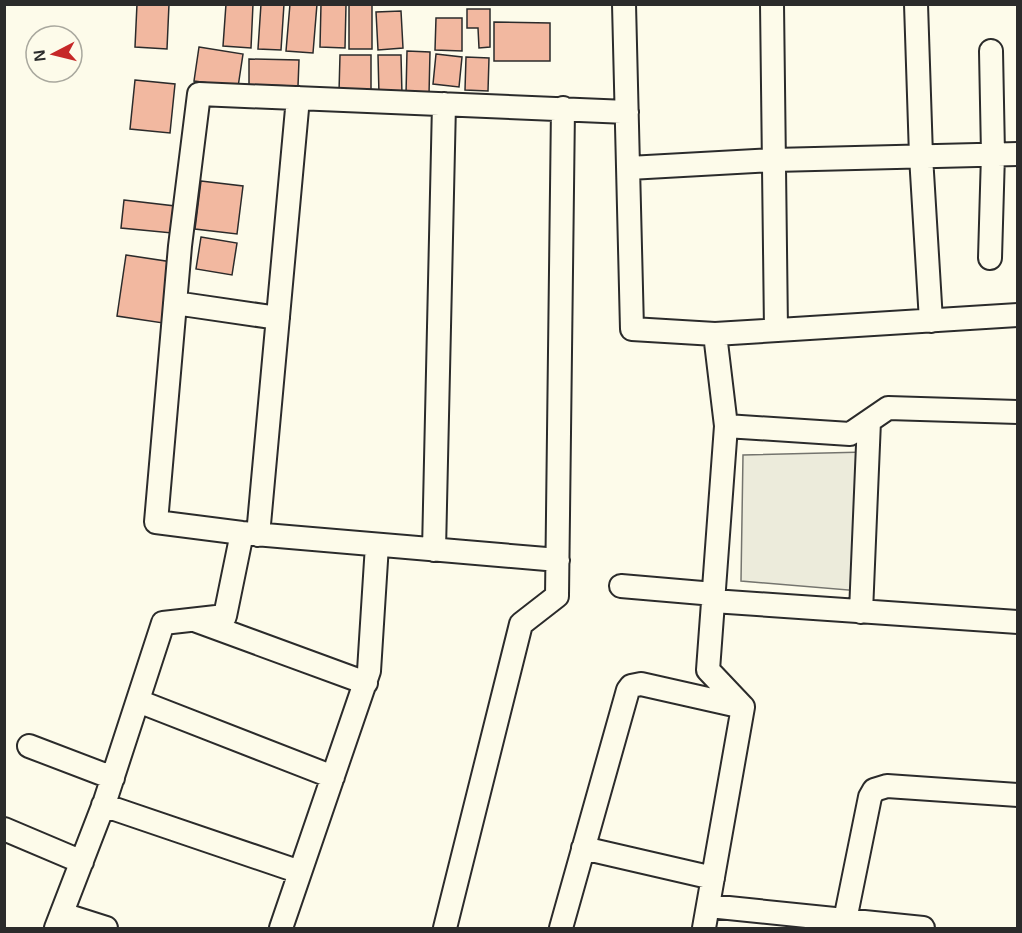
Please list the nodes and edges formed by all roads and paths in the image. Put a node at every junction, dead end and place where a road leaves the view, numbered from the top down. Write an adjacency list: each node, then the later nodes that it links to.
1 (624, 4): 8 (street)
2 (772, 4): 12 (street)
3 (916, 4): 11 (street)
4 (991, 51): 10 (street)
5 (298, 98): 6 (street); 15 (street); 17 (street)
6 (444, 104): 7 (street); 26 (street)
7 (563, 108): 8 (street); 27 (street)
8 (627, 112): 13 (street)
9 (1017, 153): 10 (street)
10 (993, 154): 11 (street); 14 (street)
11 (921, 156): 12 (street); 18 (street)
12 (774, 160): 13 (street); 19 (street)
13 (629, 168): 20 (street)
14 (990, 258)
15 (175, 303): 17 (street); 24 (street)
16 (1017, 315): 18 (street)
17 (278, 318): 24 (street)
18 (931, 321): 19 (street)
19 (776, 330): 20 (street)
20 (716, 334): 23 (street)
21 (1017, 412): 22 (street)
22 (869, 421): 23 (street); 30 (street)
23 (726, 426): 29 (street)
24 (250, 534): 25 (street); 31 (street)
25 (376, 545): 26 (street); 33 (street)
26 (434, 550): 27 (street)
27 (558, 560): 51 (street)
28 (621, 586): 29 (street)
29 (714, 598): 30 (street); 35 (street)
30 (861, 612): 32 (street)
31 (193, 620): 33 (street); 34 (street)
32 (1017, 622)
33 (366, 683): 37 (street)
34 (138, 700): 37 (street); 38 (street)
35 (743, 707): 42 (street); 45 (street)
36 (29, 746): 38 (street)
37 (333, 777): 44 (street)
38 (113, 778): 40 (street)
39 (1017, 795): 47 (street)
40 (104, 805): 43 (street); 44 (street)
41 (4, 829): 43 (street)
42 (583, 848): 45 (street); 52 (street)
43 (82, 862): 48 (street)
44 (300, 872): 50 (street)
45 (713, 878): 46 (street)
46 (709, 906): 47 (street); 53 (street)
47 (845, 920): 54 (street)
48 (59, 921): 49 (street)
49 (106, 928)
50 (281, 928)
51 (445, 928)
52 (561, 928)
53 (704, 928)
54 (923, 928)

